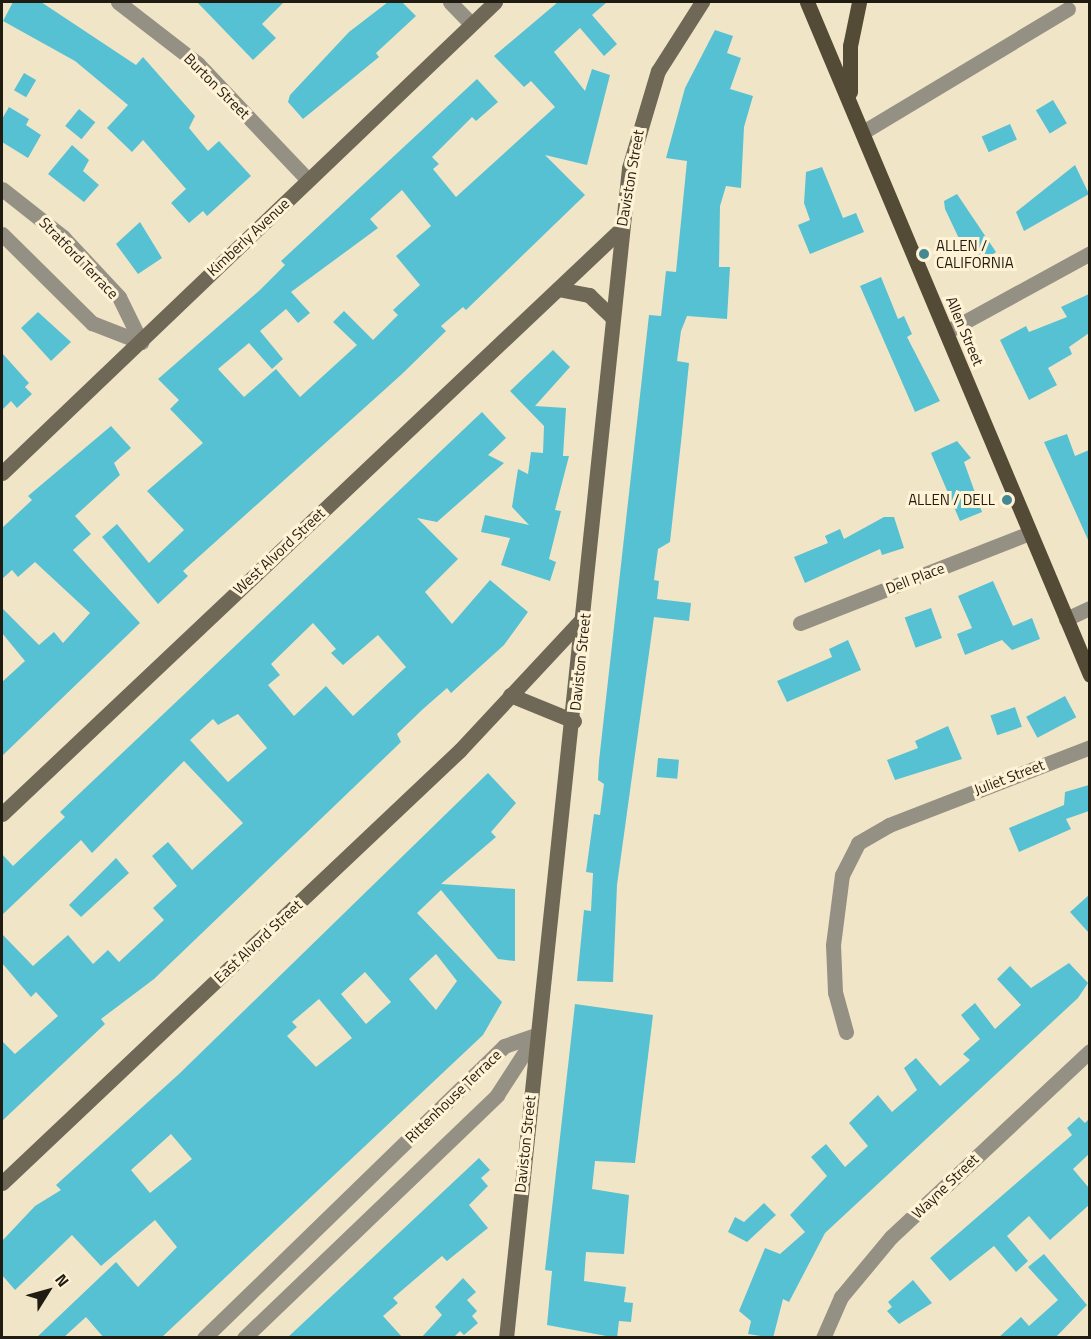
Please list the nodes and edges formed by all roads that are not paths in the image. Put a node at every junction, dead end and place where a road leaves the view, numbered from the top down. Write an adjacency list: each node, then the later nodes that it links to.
1 (118, 2): 11 (street, Burton Street)
2 (450, 2): 8 (street)
3 (495, 2): 8 (main road, Kimberly Avenue)
4 (702, 2): 13 (main road, Daviston Street)
5 (807, 2): 9 (main road, Allen Street)
6 (859, 2): 9 (main road)
7 (1068, 9): 10 (street)
8 (471, 24): 11 (main road, Kimberly Avenue)
9 (850, 101): 10 (main road, Allen Street)
10 (863, 132): 18 (main road, Allen Street)
11 (308, 180): 19 (main road, Kimberly Avenue)
12 (3, 194): 19 (street, Stratford Terrace)
13 (621, 229): 16 (main road, West Alvord Street); 17 (main road, Daviston Street)
14 (2, 234): 19 (street)
15 (1089, 253): 18 (street)
16 (558, 289): 17 (main road); 30 (main road, West Alvord Street)
17 (612, 317): 23 (main road, Daviston Street)
18 (946, 332): 21 (main road, Allen Street)
19 (141, 342): 20 (main road, Kimberly Avenue)
20 (2, 473)
21 (1030, 533): 24 (main road, Allen Street); 25 (street, Dell Place)
22 (1089, 608): 24 (street)
23 (584, 617): 27 (main road, East Alvord Street); 28 (main road, Daviston Street)
24 (1066, 619): 26 (main road, Allen Street)
25 (800, 623)
26 (1089, 675)
27 (510, 694): 28 (main road); 34 (main road, East Alvord Street)
28 (573, 721): 32 (main road, Daviston Street)
29 (1089, 747): 31 (street, Juliet Street)
30 (2, 814)
31 (846, 1032)
32 (536, 1035): 35 (street, Rittenhouse Terrace); 36 (street, Rittenhouse Terrace); 37 (main road, Daviston Street)
33 (1089, 1051): 38 (street, Wayne Street)
34 (2, 1184)
35 (204, 1338)
36 (244, 1338)
37 (506, 1338)
38 (824, 1338)

